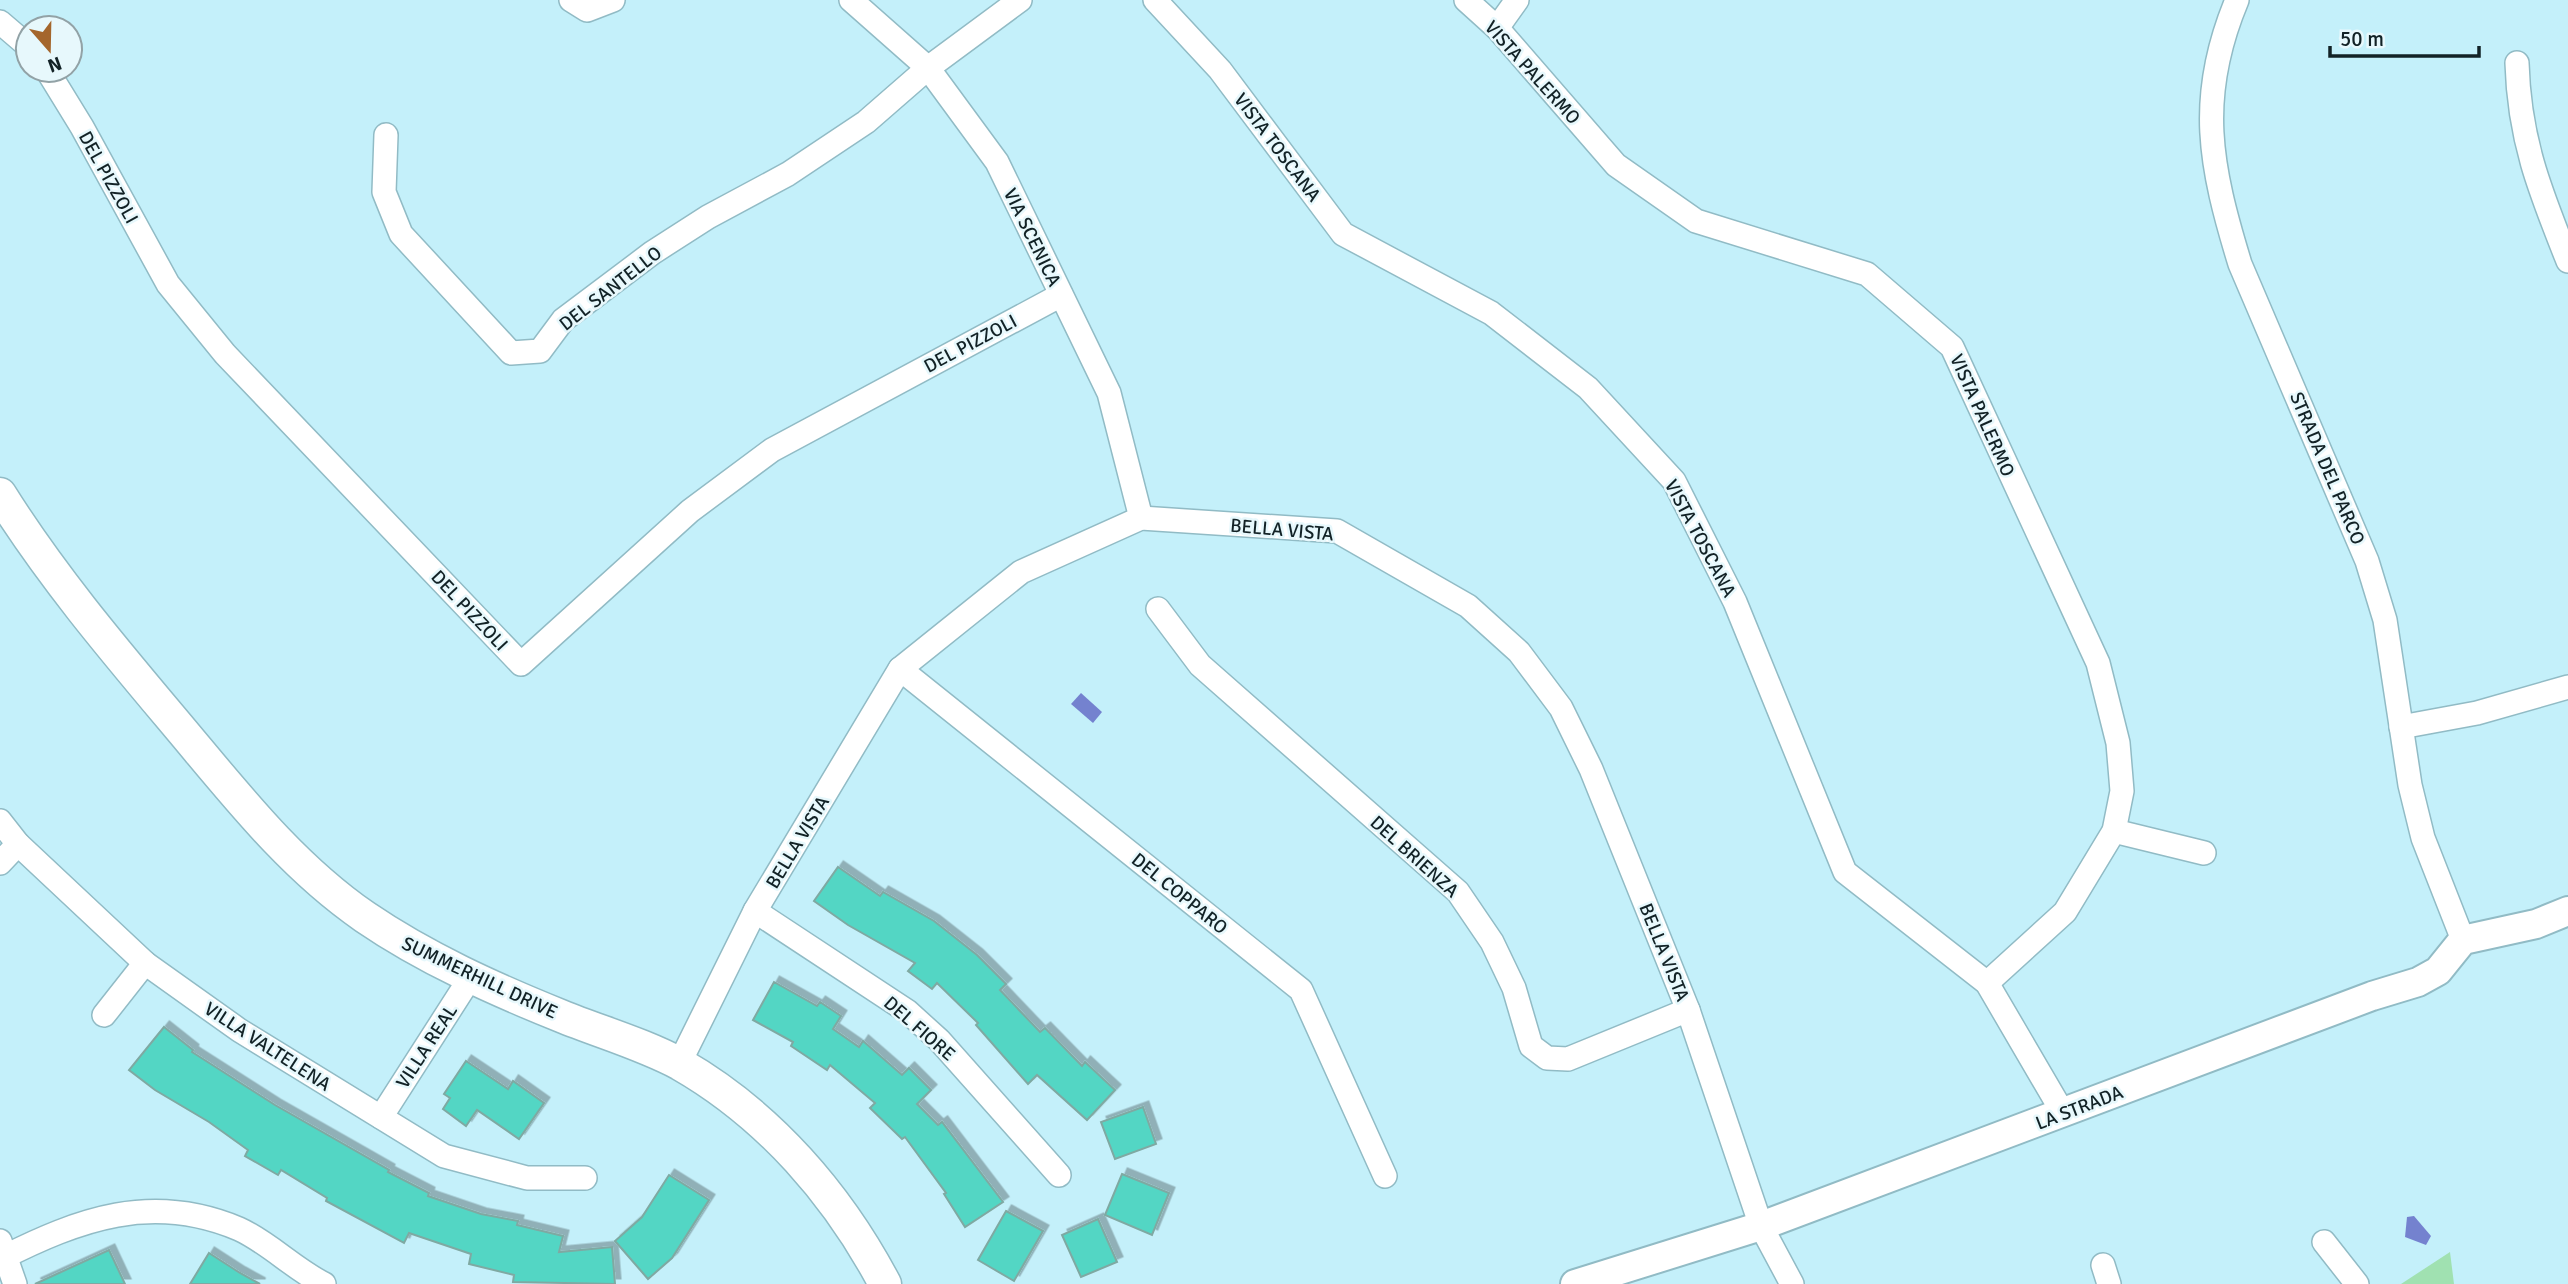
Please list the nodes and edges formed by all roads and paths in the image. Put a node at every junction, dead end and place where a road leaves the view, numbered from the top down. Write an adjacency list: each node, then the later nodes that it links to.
1 (571, 0): 2 (street)
2 (613, 0)
3 (851, 0): 13 (street, VIA SCENICA)
4 (1020, 0): 13 (street)
5 (1155, 0): 34 (street, VISTA TOSCANA)
6 (1465, 0): 10 (street, VISTA PALERMO)
7 (1517, 0): 10 (street)
8 (2236, 0): 23 (street, STRADA DEL PARCO)
9 (0, 22): 11 (street)
10 (1497, 28): 25 (street, VISTA PALERMO)
11 (14, 34)
12 (2517, 62): 16 (street)
13 (928, 68): 15 (street, DEL SANTELLO); 17 (street, VIA SCENICA)
14 (56, 84): 17 (street, DEL PIZZOLI)
15 (386, 135)
16 (2568, 261)
17 (1061, 295): 19 (street, VIA SCENICA)
18 (0, 494): 33 (main road, SUMMERHILL DRIVE)
19 (1141, 518): 21 (street, BELLA VISTA); 35 (street, BELLA VISTA)
20 (1158, 609): 35 (street, DEL BRIENZA)
21 (900, 669): 29 (street, BELLA VISTA); 41 (street, DEL COPPARO)
22 (2568, 687): 23 (street)
23 (2401, 727): 31 (street, STRADA DEL PARCO)
24 (0, 821): 26 (street, VILLA VALTELENA)
25 (2114, 831): 27 (street); 34 (street, VISTA PALERMO)
26 (18, 844): 28 (street); 32 (street, VILLA VALTELENA)
27 (2204, 853)
28 (0, 863)
29 (755, 911): 37 (street, BELLA VISTA); 40 (street, DEL FIORE)
30 (2568, 911): 31 (street)
31 (2463, 940): 38 (street, LA STRADA)
32 (145, 963): 36 (street); 39 (street, VILLA VALTELENA)
33 (472, 975): 37 (main road, SUMMERHILL DRIVE); 39 (street, VILLA REAL)
34 (1987, 983): 38 (street, VISTA TOSCANA)
35 (1688, 1010): 43 (street, BELLA VISTA)
36 (104, 1015)
37 (679, 1064): 48 (main road, SUMMERHILL DRIVE)
38 (2063, 1112): 43 (street, LA STRADA)
39 (381, 1116): 42 (street, VILLA VALTELENA)
40 (1059, 1175)
41 (1385, 1176)
42 (585, 1178)
43 (1761, 1226): 49 (street, LA STRADA); 50 (street, BELLA VISTA)
44 (2324, 1242): 51 (street)
45 (2, 1252): 46 (street); 47 (street)
46 (15, 1284)
47 (324, 1284)
48 (885, 1284)
49 (1575, 1284)
50 (1792, 1284)
51 (2357, 1284)

